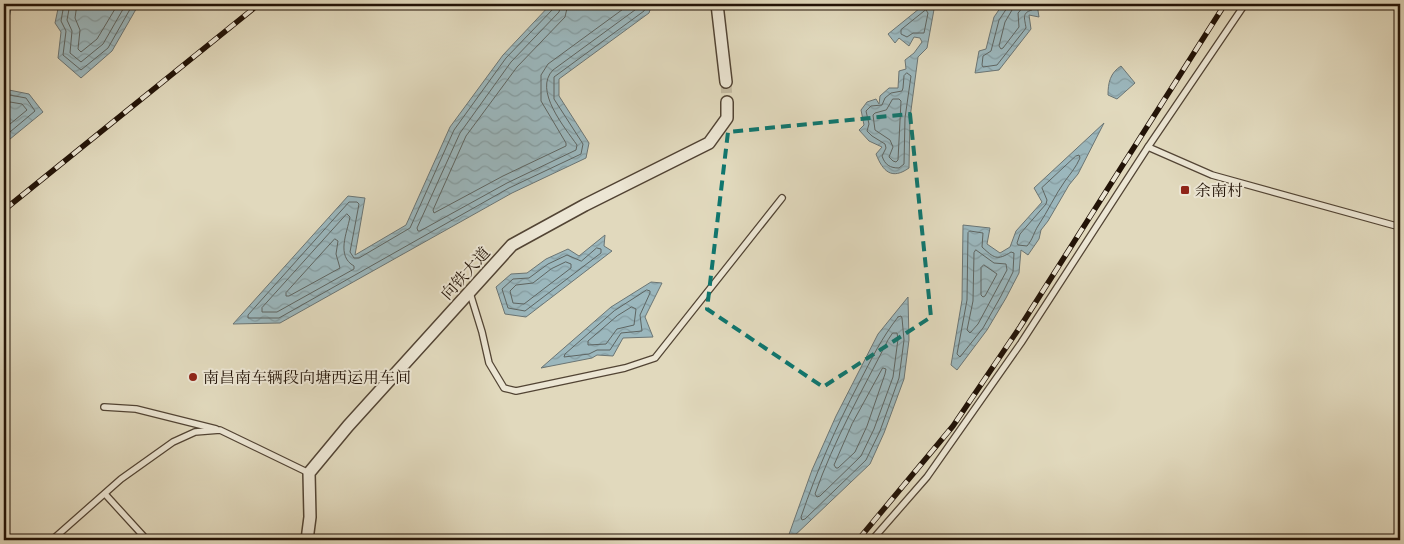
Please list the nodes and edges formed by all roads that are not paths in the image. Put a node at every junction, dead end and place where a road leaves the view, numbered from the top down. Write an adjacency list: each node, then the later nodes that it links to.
1 (717, 4): 3 (street)
2 (1245, 4): 5 (lane)
3 (726, 82)
4 (727, 102): 8 (street, 向铁大道)
5 (1148, 147): 7 (lane); 16 (lane)
6 (782, 198): 8 (lane)
7 (1400, 227)
8 (470, 293): 11 (street, 向铁大道)
9 (104, 407): 10 (lane)
10 (220, 430): 11 (lane); 12 (lane)
11 (309, 473): 15 (street)
12 (105, 494): 13 (lane); 14 (lane)
13 (52, 540)
14 (147, 540)
15 (307, 540)
16 (872, 540)

